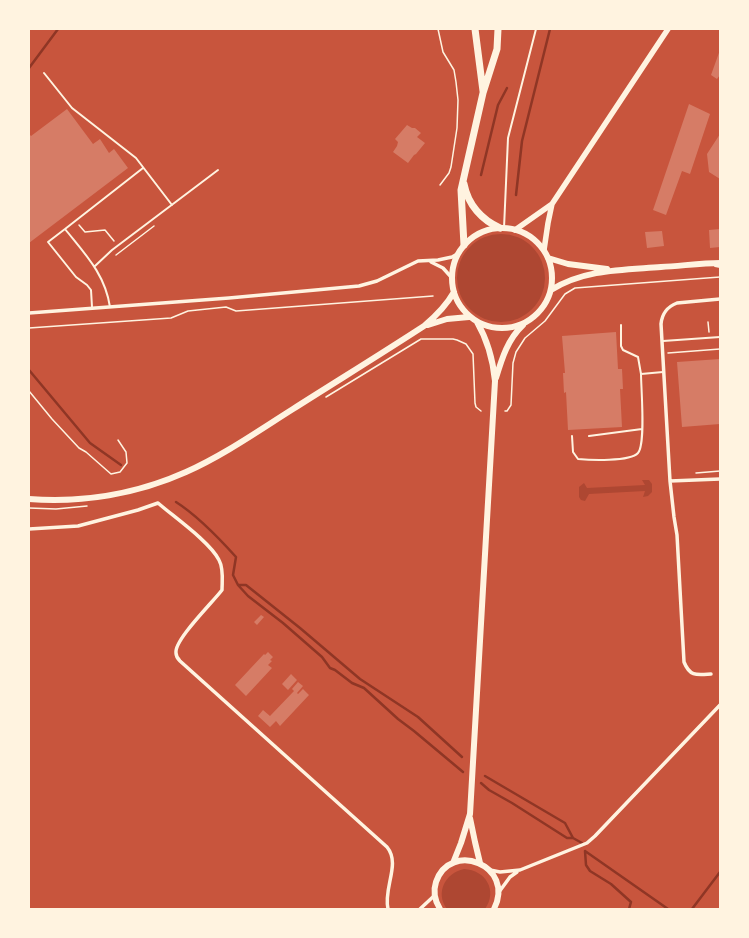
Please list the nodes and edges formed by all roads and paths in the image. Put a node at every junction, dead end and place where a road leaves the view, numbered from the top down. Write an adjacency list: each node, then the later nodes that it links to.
1 (438, 29): 11 (path)
2 (475, 29): 7 (highway)
3 (536, 29): 15 (lane)
4 (668, 29): 12 (main road)
5 (498, 30): 7 (highway)
6 (44, 73): 8 (lane)
7 (483, 93): 10 (highway)
8 (143, 168): 13 (lane); 14 (lane)
9 (218, 170): 13 (lane)
10 (463, 180): 15 (highway); 19 (highway)
11 (440, 185)
12 (552, 204): 17 (main road); 20 (main road)
13 (172, 205): 18 (lane)
14 (76, 221): 16 (lane); 18 (path)
15 (502, 228): 17 (main road); 19 (main road)
16 (65, 229): 25 (lane); 34 (lane)
17 (515, 230): 20 (main road)
18 (118, 246): 25 (lane)
19 (464, 246): 21 (main road)
20 (544, 250): 22 (main road)
21 (459, 253): 23 (street); 28 (main road)
22 (548, 258): 26 (main road); 29 (main road)
23 (430, 261): 28 (street); 33 (street)
24 (719, 263): 26 (main road)
25 (95, 266): 33 (lane)
26 (614, 270): 29 (main road)
27 (720, 277): 54 (path)
28 (452, 278): 30 (main road)
29 (551, 290): 39 (main road)
30 (454, 292): 36 (main road); 41 (main road)
31 (432, 296): 42 (path)
32 (720, 299): 46 (street)
33 (110, 307): 34 (street)
34 (92, 308): 35 (street)
35 (29, 313)
36 (469, 316): 37 (main road); 41 (main road)
37 (477, 322): 39 (main road); 51 (main road)
38 (708, 322): 43 (path)
39 (525, 323): 51 (main road)
40 (620, 325): 50 (lane)
41 (424, 326): 63 (main road)
42 (29, 328)
43 (709, 334)
44 (720, 337): 46 (lane)
45 (422, 339): 53 (path)
46 (662, 341): 49 (street)
47 (720, 349): 48 (path)
48 (668, 353)
49 (664, 372): 50 (lane); 62 (street)
50 (641, 374): 55 (lane)
51 (495, 381): 67 (main road)
52 (29, 390): 58 (path)
53 (481, 411)
54 (504, 411)
55 (642, 429): 56 (lane); 57 (lane)
56 (572, 436)
57 (589, 436)
58 (118, 440)
59 (720, 471): 60 (path)
60 (695, 473)
61 (720, 479): 62 (street)
62 (670, 482): 65 (street)
63 (29, 500)
64 (29, 529): 74 (street)
65 (711, 674)
66 (720, 705): 71 (street)
67 (470, 814): 68 (main road); 69 (main road)
68 (453, 863): 69 (main road); 73 (main road)
69 (480, 863): 70 (main road)
70 (490, 870): 71 (street); 72 (main road)
71 (520, 870): 72 (street)
72 (499, 892): 77 (main road)
73 (435, 895): 75 (street); 76 (main road)
74 (388, 909)
75 (420, 909)
76 (440, 909)
77 (494, 909)

